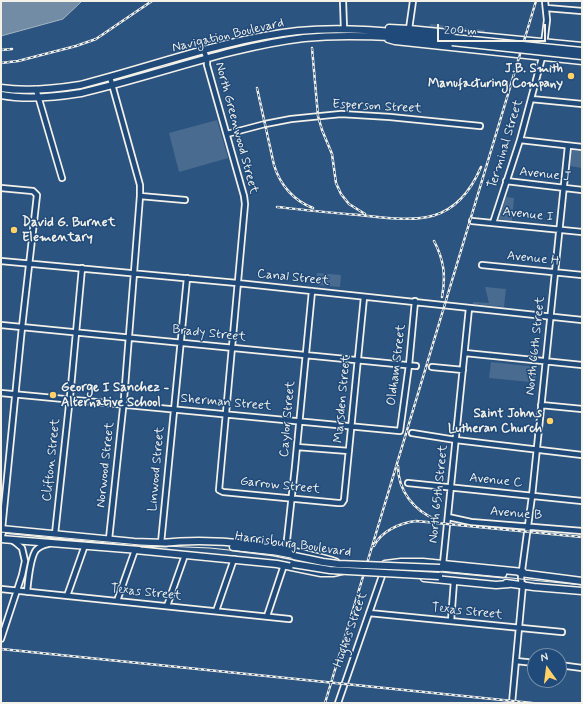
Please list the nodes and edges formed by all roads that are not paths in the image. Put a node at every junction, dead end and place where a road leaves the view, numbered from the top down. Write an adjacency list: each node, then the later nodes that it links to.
1 (343, 1): 6 (street)
2 (413, 1): 7 (street)
3 (545, 1): 4 (street, Terminal Street)
4 (546, 8): 5 (street); 11 (street, Terminal Street)
5 (582, 11)
6 (344, 29): 8 (main road, Navigation Boulevard); 9 (main road); 12 (main road, Navigation Boulevard)
7 (409, 29): 8 (main road); 11 (main road)
8 (375, 33): 9 (main road, Navigation Boulevard); 10 (main road, Navigation Boulevard); 18 (main road)
9 (346, 36): 16 (main road, Navigation Boulevard)
10 (452, 40): 15 (main road, Navigation Boulevard, bridge); 17 (main road, Navigation Boulevard, bridge)
11 (545, 42): 13 (main road); 18 (street, Terminal Street)
12 (233, 43): 14 (main road, Navigation Boulevard); 16 (main road)
13 (582, 46)
14 (204, 51): 19 (street, North Greenwood Street); 21 (main road, Navigation Boulevard)
15 (582, 51)
16 (235, 52): 19 (main road, Navigation Boulevard)
17 (582, 56)
18 (543, 57): 20 (main road); 27 (street, Terminal Street)
19 (207, 59): 22 (main road, Navigation Boulevard); 30 (street, North Greenwood Street)
20 (582, 61)
21 (110, 78): 22 (street, Norwood Street); 24 (main road, Navigation Boulevard)
22 (112, 85): 26 (main road, Navigation Boulevard); 39 (street, Norwood Street)
23 (1, 88): 24 (main road, Navigation Boulevard)
24 (36, 89): 26 (street)
25 (1, 95): 26 (main road, Navigation Boulevard)
26 (38, 97): 34 (street)
27 (531, 99): 28 (street); 31 (street, Terminal Street)
28 (582, 104)
29 (480, 126): 30 (street, Esperson Street)
30 (226, 134): 53 (street, North Greenwood Street)
31 (520, 140): 32 (street); 35 (street, Terminal Street)
32 (568, 146): 33 (street); 37 (street, North 66th Street)
33 (582, 147)
34 (62, 178)
35 (506, 181): 37 (street, Avenue J); 42 (street, Terminal Street)
36 (1, 188): 46 (street)
37 (563, 188): 38 (street, Avenue J); 43 (street, North 66th Street)
38 (582, 190)
39 (140, 196): 40 (street); 50 (street, Norwood Street)
40 (185, 200)
41 (472, 221): 42 (street, Avenue I)
42 (493, 223): 43 (street, Avenue I)
43 (559, 229): 44 (street, Avenue I); 49 (street, North 66th Street)
44 (582, 232)
45 (1, 261): 46 (street, Canal Street)
46 (29, 263): 48 (street, Canal Street); 61 (street)
47 (482, 265): 49 (street, Avenue H)
48 (82, 268): 50 (street, Canal Street); 62 (street, Clifton Street)
49 (555, 272): 51 (street, Avenue H); 58 (street, North 66th Street)
50 (134, 274): 52 (street, Canal Street); 63 (street, Norwood Street)
51 (582, 275)
52 (186, 278): 53 (street, Canal Street); 64 (street, Linwood Street)
53 (237, 283): 54 (street, Canal Street); 65 (street, North Greenwood Street)
54 (312, 291): 55 (street, Canal Street); 67 (street, Caylor Street)
55 (364, 296): 56 (street, Canal Street); 68 (street, Marsden Street)
56 (415, 301): 57 (street, Canal Street); 70 (street, Oldham Street)
57 (469, 308): 58 (street, Canal Street); 66 (street, North 65th Street)
58 (550, 316): 59 (street, Canal Street); 69 (street, North 66th Street)
59 (582, 320)
60 (1, 325): 61 (street, Brady Street)
61 (22, 327): 62 (street, Brady Street); 76 (street)
62 (76, 332): 63 (street, Brady Street); 77 (street, Clifton Street)
63 (129, 338): 64 (street, Brady Street); 78 (street, Norwood Street)
64 (181, 342): 65 (street, Brady Street); 80 (street, Linwood Street)
65 (231, 347): 67 (street, Brady Street); 82 (street, North Greenwood Street)
66 (464, 353): 69 (street); 74 (street, North 65th Street)
67 (305, 355): 68 (street, Brady Street); 83 (street, Caylor Street)
68 (358, 360): 70 (street, Brady Street); 84 (street, Marsden Street)
69 (546, 362): 71 (street); 79 (street, North 66th Street)
70 (409, 365): 72 (street, Brady Street); 85 (street, Oldham Street)
71 (582, 365)
72 (416, 366)
73 (432, 367): 74 (street)
74 (463, 370): 87 (street, North 65th Street)
75 (1, 393): 76 (street, Sherman Street)
76 (16, 394): 77 (street, Sherman Street); 101 (street)
77 (69, 399): 78 (street, Sherman Street); 103 (street, Clifton Street)
78 (123, 404): 80 (street, Sherman Street); 105 (street, Norwood Street)
79 (541, 405): 81 (street); 89 (street, North 66th Street)
80 (174, 409): 82 (street, Sherman Street); 107 (street, Linwood Street)
81 (582, 409)
82 (225, 414): 83 (street, Sherman Street); 93 (street, North Greenwood Street)
83 (299, 421): 84 (street, Sherman Street); 88 (street, Caylor Street)
84 (351, 426): 85 (street, Sherman Street); 90 (street, Marsden Street)
85 (400, 431)
86 (412, 433): 87 (street)
87 (456, 440): 89 (street); 94 (street, North 65th Street)
88 (297, 447): 90 (street); 96 (street, Caylor Street)
89 (536, 450): 91 (street); 95 (street, North 66th Street)
90 (350, 451): 98 (street, Marsden Street)
91 (582, 455)
92 (408, 483): 94 (street, Avenue C)
93 (219, 488): 96 (street, Garrow Street)
94 (451, 488): 95 (street, Avenue C); 99 (street, North 65th Street)
95 (532, 496): 97 (street, Avenue C); 100 (street, North 66th Street)
96 (291, 498): 98 (street, Garrow Street); 109 (street, Caylor Street)
97 (582, 501)
98 (342, 503)
99 (448, 517): 100 (street, Avenue B); 116 (street, North 65th Street)
100 (528, 526): 102 (street, Avenue B); 118 (street, North 66th Street)
101 (2, 529): 103 (main road, Harrisburg Boulevard); 104 (street)
102 (582, 531)
103 (55, 534): 105 (main road, Harrisburg Boulevard)
104 (3, 539): 106 (main road, Harrisburg Boulevard); 125 (street)
105 (109, 539): 107 (main road, Harrisburg Boulevard)
106 (52, 543): 108 (main road, Harrisburg Boulevard); 127 (street)
107 (161, 543): 109 (main road); 116 (main road, Harrisburg Boulevard, bridge)
108 (85, 545): 110 (main road, Harrisburg Boulevard); 128 (street)
109 (286, 549): 113 (main road)
110 (135, 550): 111 (main road); 122 (main road, Harrisburg Boulevard, bridge); 129 (street)
111 (185, 555): 112 (main road); 130 (street)
112 (234, 559): 115 (main road); 131 (street)
113 (335, 562): 114 (main road); 119 (main road)
114 (385, 564): 116 (main road); 117 (street, Hughes Street)
115 (284, 565): 119 (main road); 133 (street)
116 (442, 566): 118 (main road, Harrisburg Boulevard)
117 (383, 572): 119 (main road); 120 (main road); 132 (street, Hughes Street)
118 (523, 572): 121 (main road, Harrisburg Boulevard); 123 (street, North 66th Street)
119 (333, 573)
120 (454, 581): 122 (main road); 135 (street)
121 (582, 581)
122 (509, 584): 123 (main road, Harrisburg Boulevard)
123 (522, 586): 126 (main road, Harrisburg Boulevard); 136 (street, North 66th Street)
124 (1, 589): 125 (street, Texas Street)
125 (17, 591): 127 (street, Texas Street); 138 (street)
126 (582, 591)
127 (27, 592): 128 (street, Texas Street)
128 (67, 596): 129 (street, Texas Street)
129 (117, 601): 130 (street, Texas Street)
130 (167, 606): 131 (street, Texas Street)
131 (216, 611): 133 (street, Texas Street)
132 (369, 613): 135 (street, Texas Street); 143 (street, Hughes Street)
133 (266, 616): 134 (street, Texas Street)
134 (289, 619)
135 (451, 621): 136 (street, Texas Street)
136 (519, 628): 137 (street, Texas Street); 139 (street, North 66th Street)
137 (562, 632)
138 (1, 639)
139 (516, 661): 140 (street); 144 (street, North 66th Street)
140 (527, 662)
141 (567, 666): 142 (street)
142 (582, 668)
143 (338, 703)
144 (512, 703)

